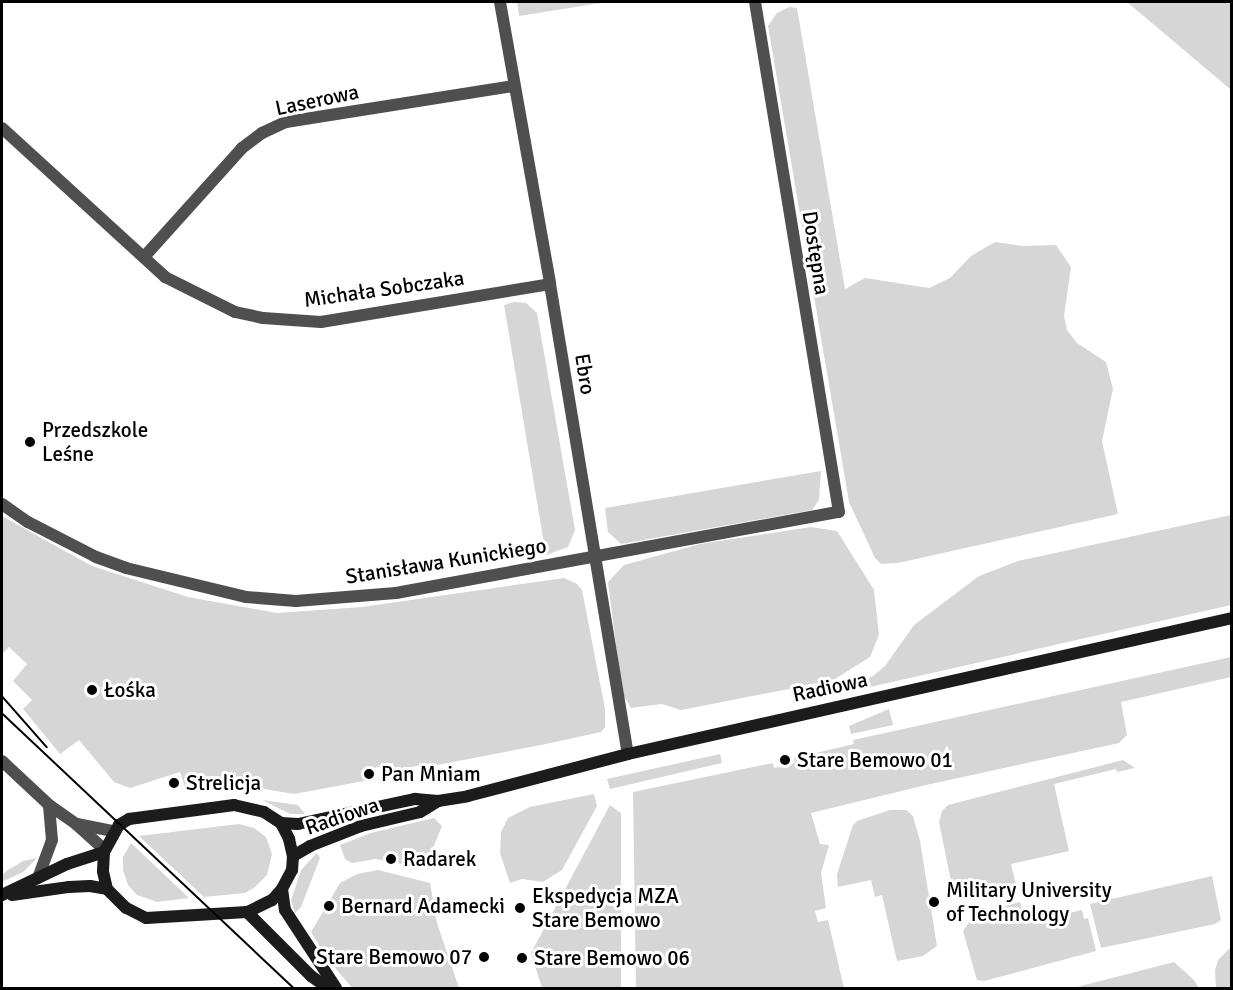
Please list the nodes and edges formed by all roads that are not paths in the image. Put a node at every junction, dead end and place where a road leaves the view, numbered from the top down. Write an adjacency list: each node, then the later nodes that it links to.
1 (500, 2): 3 (street, Ebro)
2 (754, 2): 8 (street, Dostępna)
3 (514, 86): 5 (street, Laserowa); 6 (street, Ebro)
4 (2, 128): 5 (street, Michała Sobczaka)
5 (144, 257): 6 (street, Michała Sobczaka)
6 (550, 284): 9 (street, Ebro)
7 (2, 504): 9 (street, Stanisława Kunickiego)
8 (839, 512): 9 (street, Stanisława Kunickiego)
9 (596, 556): 11 (street, Ebro)
10 (1232, 618): 11 (main road, Radiowa)
11 (628, 754): 13 (main road, Radiowa)
12 (2, 761): 14 (street)
13 (438, 801): 15 (main road, Radiowa); 19 (main road, Radiowa)
14 (49, 805): 16 (street); 20 (street)
15 (281, 823): 17 (main road); 19 (main road)
16 (76, 824): 17 (street); 18 (street)
17 (113, 831): 18 (main road)
18 (104, 850): 20 (main road); 21 (main road)
19 (293, 856): 22 (main road)
20 (38, 878): 23 (main road)
21 (108, 889): 23 (main road); 24 (main road)
22 (282, 890): 24 (main road); 26 (main road)
23 (2, 895)
24 (247, 912): 25 (main road)
25 (328, 988)
26 (336, 988)

